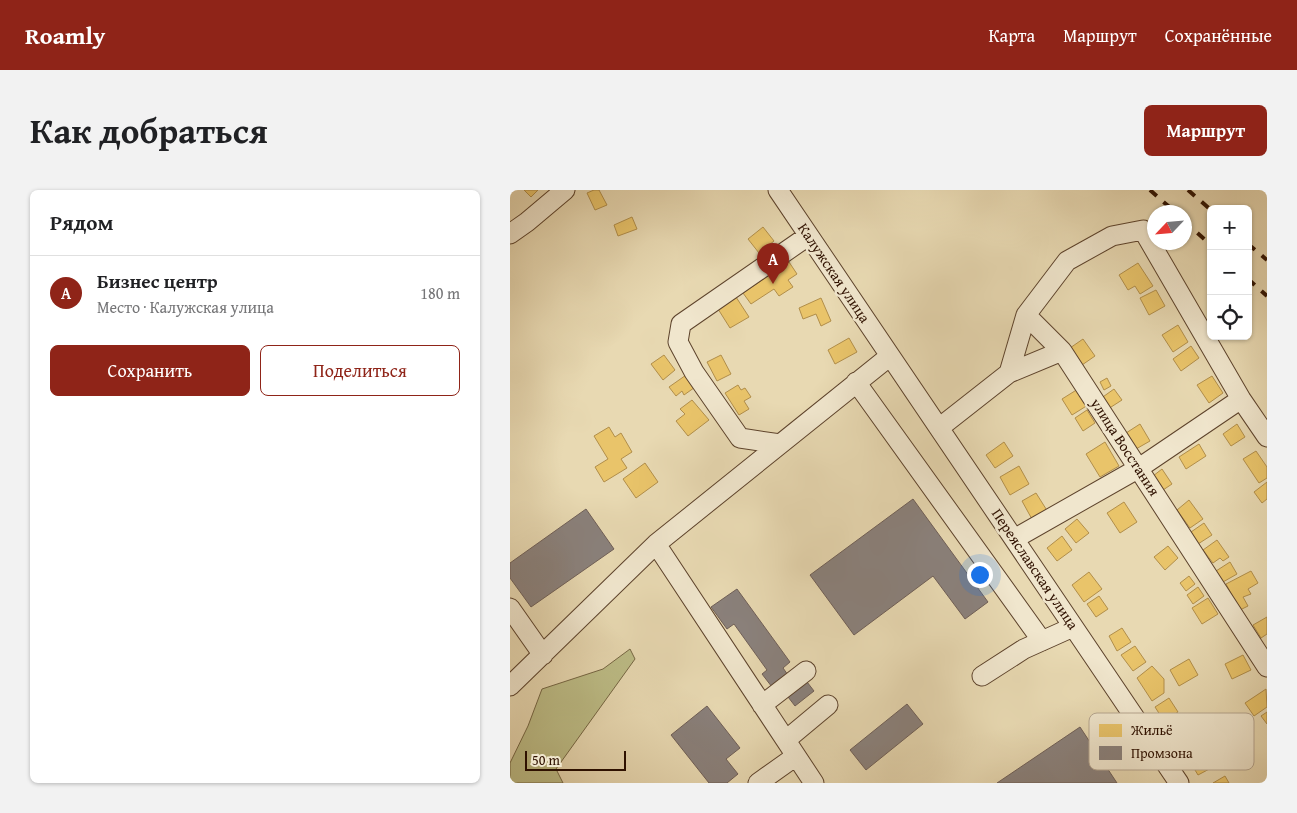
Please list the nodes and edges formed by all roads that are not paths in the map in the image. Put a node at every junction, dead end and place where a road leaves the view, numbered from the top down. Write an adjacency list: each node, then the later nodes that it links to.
1 (565, 190): 3 (street)
2 (778, 190): 4 (street, Калужская улица)
3 (510, 234)
4 (808, 236): 7 (street, Калужская улица); 13 (street)
5 (1026, 315): 6 (street, улица Восстания); 8 (street); 10 (street)
6 (1062, 351): 8 (street); 14 (street, улица Восстания)
7 (890, 356): 9 (street); 11 (street, Переяславская улица)
8 (1009, 373): 11 (street)
9 (856, 382): 13 (street); 19 (street)
10 (1241, 399): 12 (street); 14 (street)
11 (939, 428): 15 (street, Переяславская улица)
12 (1267, 437)
13 (780, 444): 16 (street)
14 (1139, 468): 15 (street); 21 (street, улица Восстания)
15 (1014, 539): 18 (street, Переяславская улица)
16 (656, 544): 20 (street); 25 (street)
17 (510, 608): 20 (street)
18 (1074, 626): 19 (street); 27 (street, Переяславская улица)
19 (1042, 641): 23 (street)
20 (543, 654): 24 (street)
21 (1267, 667)
22 (806, 671): 25 (street)
23 (982, 676)
24 (510, 686)
25 (762, 705): 28 (street)
26 (828, 706): 28 (street)
27 (1132, 713)
28 (791, 748): 30 (street); 31 (street)
29 (1170, 770): 32 (street, Переяславская улица)
30 (758, 783)
31 (814, 783)
32 (1179, 783)

